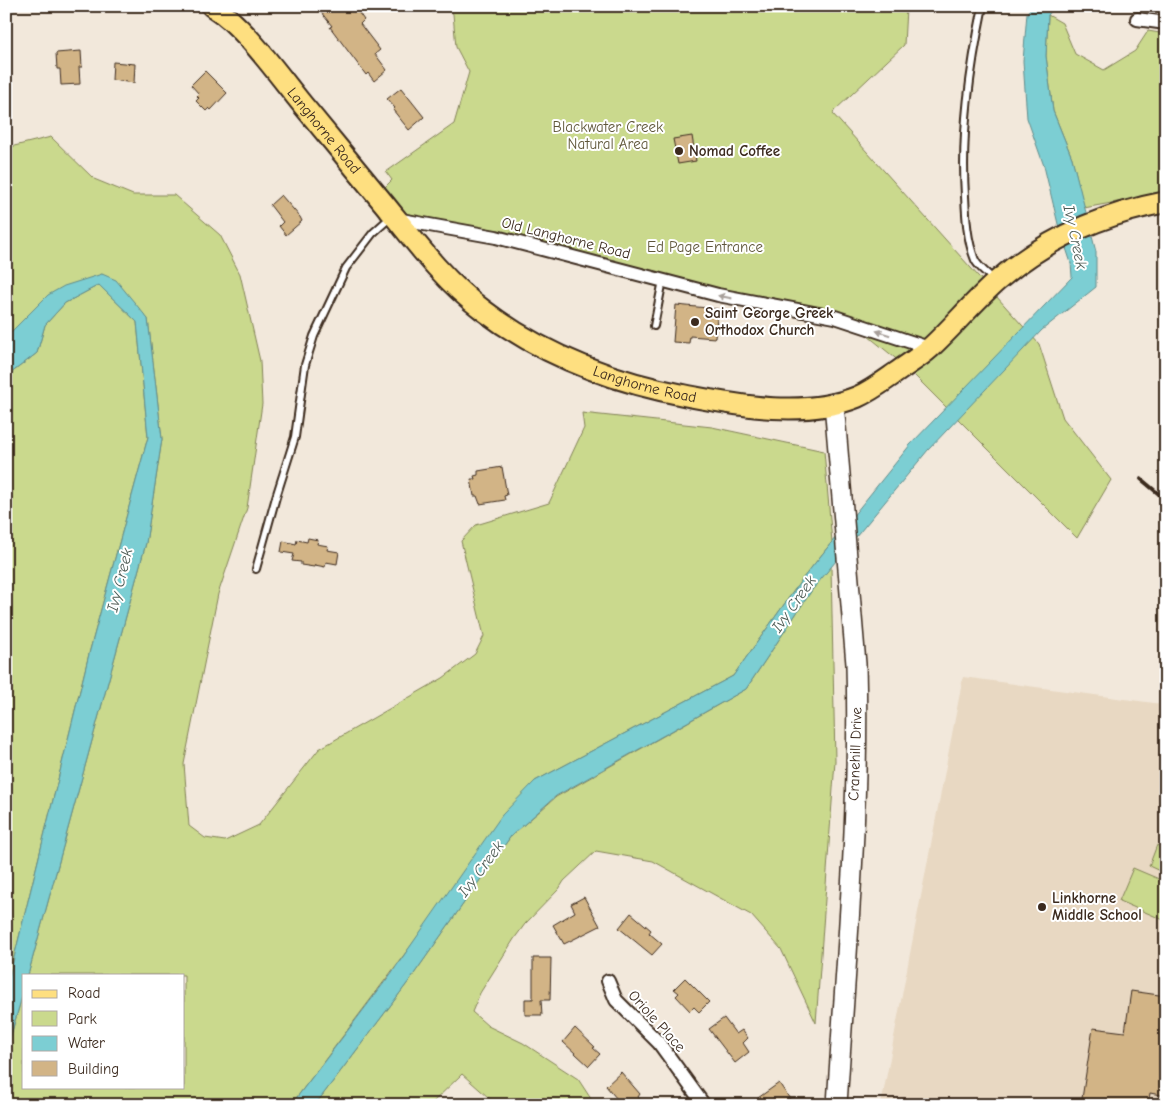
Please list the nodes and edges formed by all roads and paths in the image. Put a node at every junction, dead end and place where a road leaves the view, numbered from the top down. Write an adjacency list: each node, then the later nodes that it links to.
1 (212, 6): 6 (main road, Langhorne Road)
2 (983, 6): 8 (lane)
3 (1138, 19): 4 (street)
4 (1166, 24)
5 (1166, 202): 8 (main road, Langhorne Road)
6 (395, 217): 7 (street, Old Langhorne Road); 11 (main road, Langhorne Road); 12 (lane)
7 (664, 280): 9 (lane); 10 (street, Old Langhorne Road, one-way to 7)
8 (996, 282): 10 (main road, Langhorne Road)
9 (654, 326)
10 (930, 348): 11 (main road, Langhorne Road)
11 (834, 403): 15 (main road, Cranehill Drive)
12 (256, 569)
13 (608, 981): 14 (street, Oriole Place)
14 (704, 1105)
15 (837, 1105)

